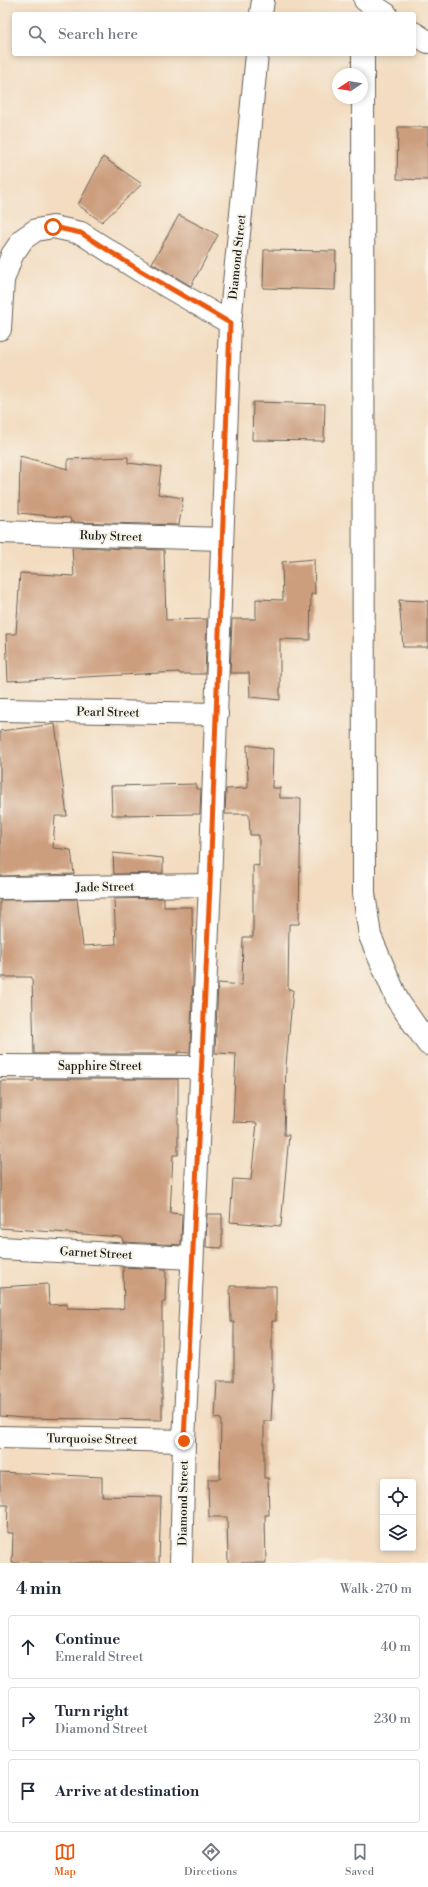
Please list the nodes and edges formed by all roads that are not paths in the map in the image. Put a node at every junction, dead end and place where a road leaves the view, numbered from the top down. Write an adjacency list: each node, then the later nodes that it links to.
1 (262, 0): 3 (main road)
2 (364, 0): 4 (main road); 5 (main road)
3 (261, 12)
4 (363, 12)
5 (383, 12)
6 (416, 34): 7 (main road)
7 (428, 42)
8 (257, 56): 10 (main road, Diamond Street)
9 (363, 56): 18 (main road)
10 (230, 323): 11 (main road); 13 (main road, Diamond Street)
11 (0, 329)
12 (0, 532): 13 (main road, Ruby Street)
13 (222, 539): 15 (main road, Diamond Street)
14 (0, 710): 15 (main road, Pearl Street)
15 (217, 714): 16 (main road, Diamond Street)
16 (210, 885): 17 (main road, Jade Street); 20 (main road, Diamond Street)
17 (0, 888)
18 (428, 1044)
19 (0, 1066): 20 (main road, Sapphire Street)
20 (200, 1067): 22 (main road, Diamond Street)
21 (0, 1248): 22 (main road, Garnet Street)
22 (191, 1258): 24 (main road, Diamond Street)
23 (0, 1437): 24 (main road, Turquoise Street)
24 (184, 1441): 25 (main road, Diamond Street)
25 (181, 1563)

